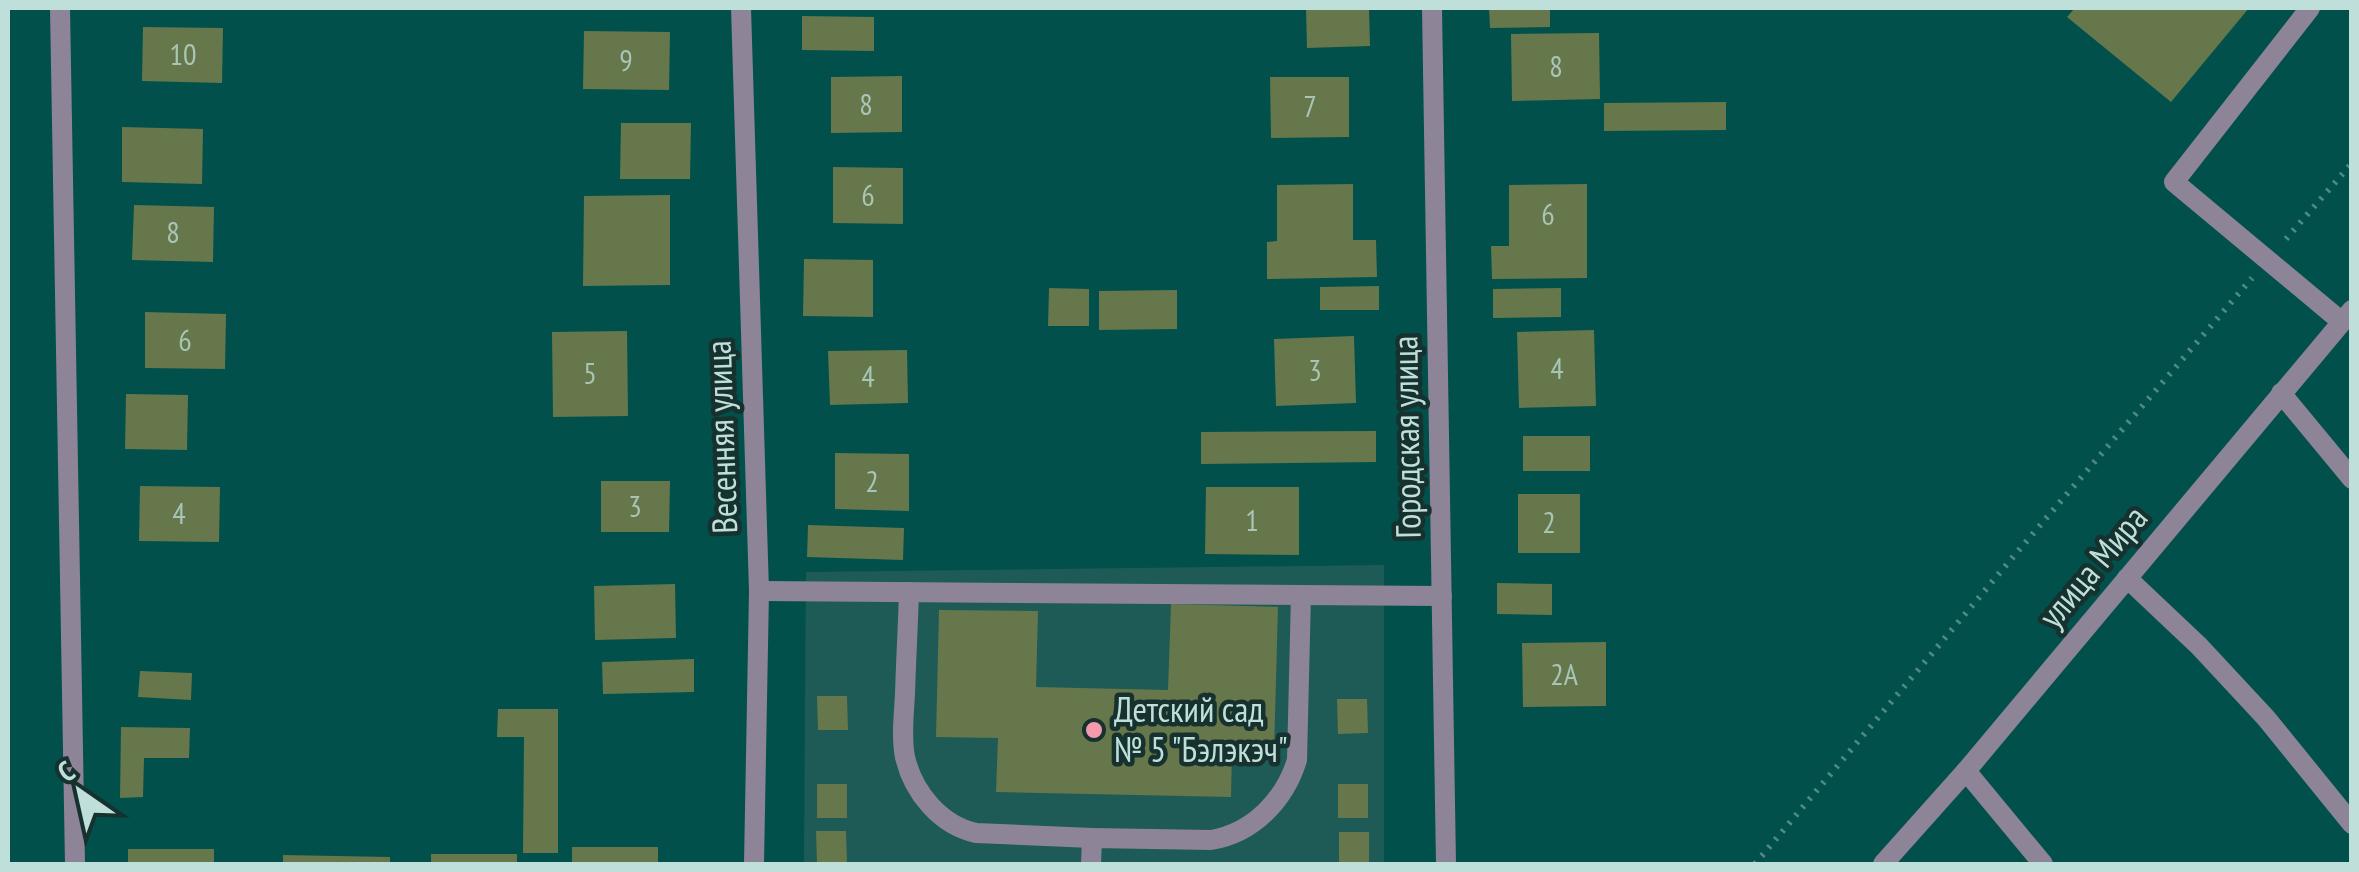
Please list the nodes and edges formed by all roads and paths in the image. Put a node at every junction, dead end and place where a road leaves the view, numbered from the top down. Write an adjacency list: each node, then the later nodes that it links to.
1 (60, 8): 18 (street)
2 (740, 8): 11 (street, Весенняя улица)
3 (1432, 8): 14 (street, Городская улица)
4 (2310, 8): 6 (street)
5 (2352, 162): 6 (path)
6 (2268, 260): 7 (street); 22 (path)
7 (2346, 316): 8 (street, улица Мира)
8 (2280, 392): 9 (street); 10 (street, улица Мира)
9 (2352, 479)
10 (2126, 578): 15 (street, улица Мира); 16 (street)
11 (759, 591): 12 (street); 19 (street, Весенняя улица)
12 (909, 592): 13 (street); 17 (street)
13 (1301, 595): 14 (street); 17 (street)
14 (1442, 596): 21 (street, Городская улица)
15 (1966, 770): 23 (street, улица Мира); 24 (street)
16 (2352, 824)
17 (1092, 838): 20 (street)
18 (75, 864)
19 (754, 864)
20 (1091, 864)
21 (1446, 864)
22 (1755, 864)
23 (1883, 864)
24 (2043, 864)

